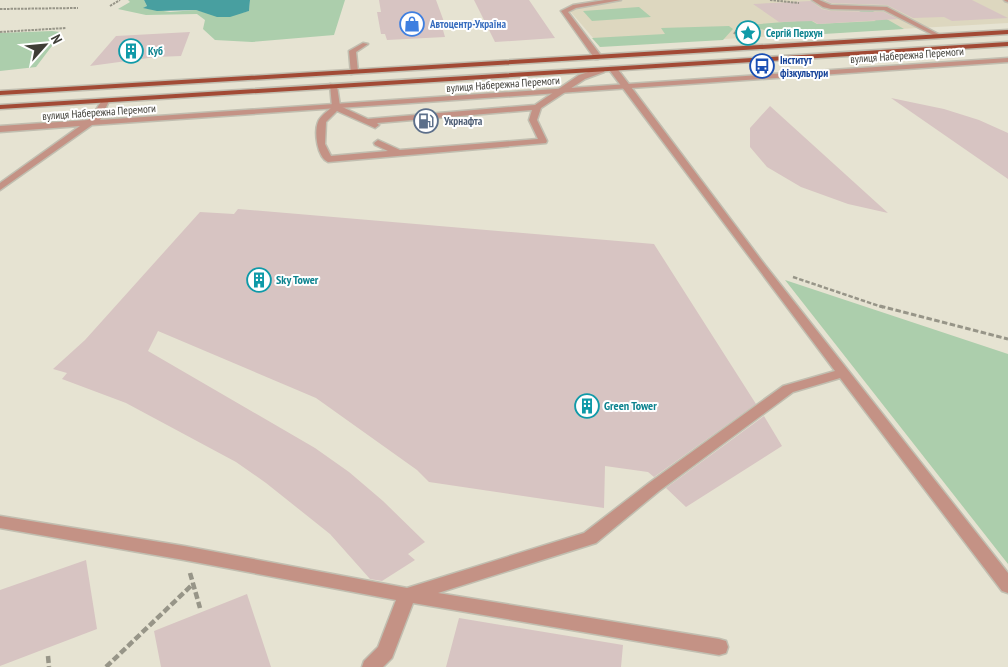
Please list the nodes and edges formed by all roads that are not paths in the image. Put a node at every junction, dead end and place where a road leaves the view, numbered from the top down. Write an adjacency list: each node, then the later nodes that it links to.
1 (618, 0): 2 (street); 8 (street)
2 (623, 0)
3 (818, 2): 5 (street)
4 (1008, 32): 5 (main road, вулиця Набережна Перемоги)
5 (939, 36): 8 (main road, вулиця Набережна Перемоги)
6 (365, 44): 12 (street)
7 (1008, 44): 11 (main road, вулиця Набережна Перемоги)
8 (598, 57): 10 (main road, вулиця Набережна Перемоги)
9 (1008, 60): 15 (street, вулиця Набережна Перемоги)
10 (487, 64): 12 (main road, вулиця Набережна Перемоги); 13 (main road)
11 (607, 69): 13 (main road, вулиця Набережна Перемоги); 15 (street); 16 (street)
12 (354, 72): 17 (main road, вулиця Набережна Перемоги)
13 (492, 76): 14 (main road, вулиця Набережна Перемоги)
14 (333, 86): 18 (main road, вулиця Набережна Перемоги); 21 (street)
15 (627, 86): 16 (street, вулиця Набережна Перемоги); 27 (street)
16 (562, 92): 20 (street); 21 (street, вулиця Набережна Перемоги)
17 (0, 93)
18 (105, 101): 19 (main road, вулиця Набережна Перемоги); 22 (street)
19 (0, 107)
20 (537, 107): 21 (street); 25 (street)
21 (336, 108): 22 (street, вулиця Набережна Перемоги); 25 (street)
22 (88, 124): 23 (street, вулиця Набережна Перемоги); 26 (street)
23 (0, 129)
24 (378, 143): 25 (street)
25 (400, 153)
26 (0, 187)
27 (844, 373): 29 (street); 30 (street)
28 (0, 522): 30 (street)
29 (1008, 586)
30 (407, 595): 31 (street); 32 (street)
31 (719, 647)
32 (371, 667)

